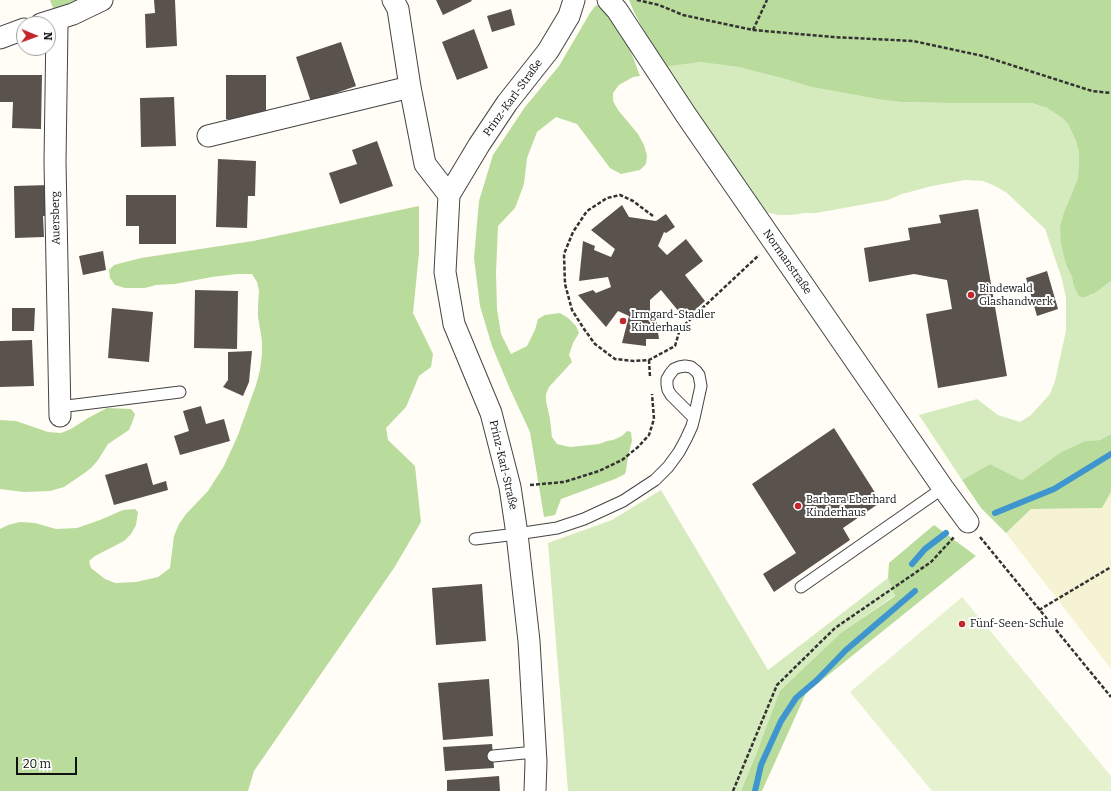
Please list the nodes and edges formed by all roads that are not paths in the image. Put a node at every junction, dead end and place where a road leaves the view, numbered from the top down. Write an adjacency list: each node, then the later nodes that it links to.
1 (102, 0): 5 (street, Auersberg)
2 (393, 0): 9 (street)
3 (574, 0): 11 (street, Prinz-Karl-Straße)
4 (608, 0): 15 (street, Normanstraße)
5 (56, 19)
6 (56, 25): 13 (street, Auersberg)
7 (16, 32): 8 (street)
8 (0, 38)
9 (410, 87): 10 (street); 11 (street)
10 (208, 136)
11 (449, 195): 17 (street, Prinz-Karl-Straße)
12 (180, 392): 13 (lane)
13 (60, 412)
14 (694, 418): 17 (lane)
15 (943, 488): 16 (street, Normanstraße); 19 (lane)
16 (968, 522)
17 (517, 534): 18 (lane); 20 (street, Prinz-Karl-Straße)
18 (475, 539)
19 (801, 588)
20 (535, 752): 21 (lane); 22 (street, Prinz-Karl-Straße)
21 (493, 756)
22 (535, 791)

